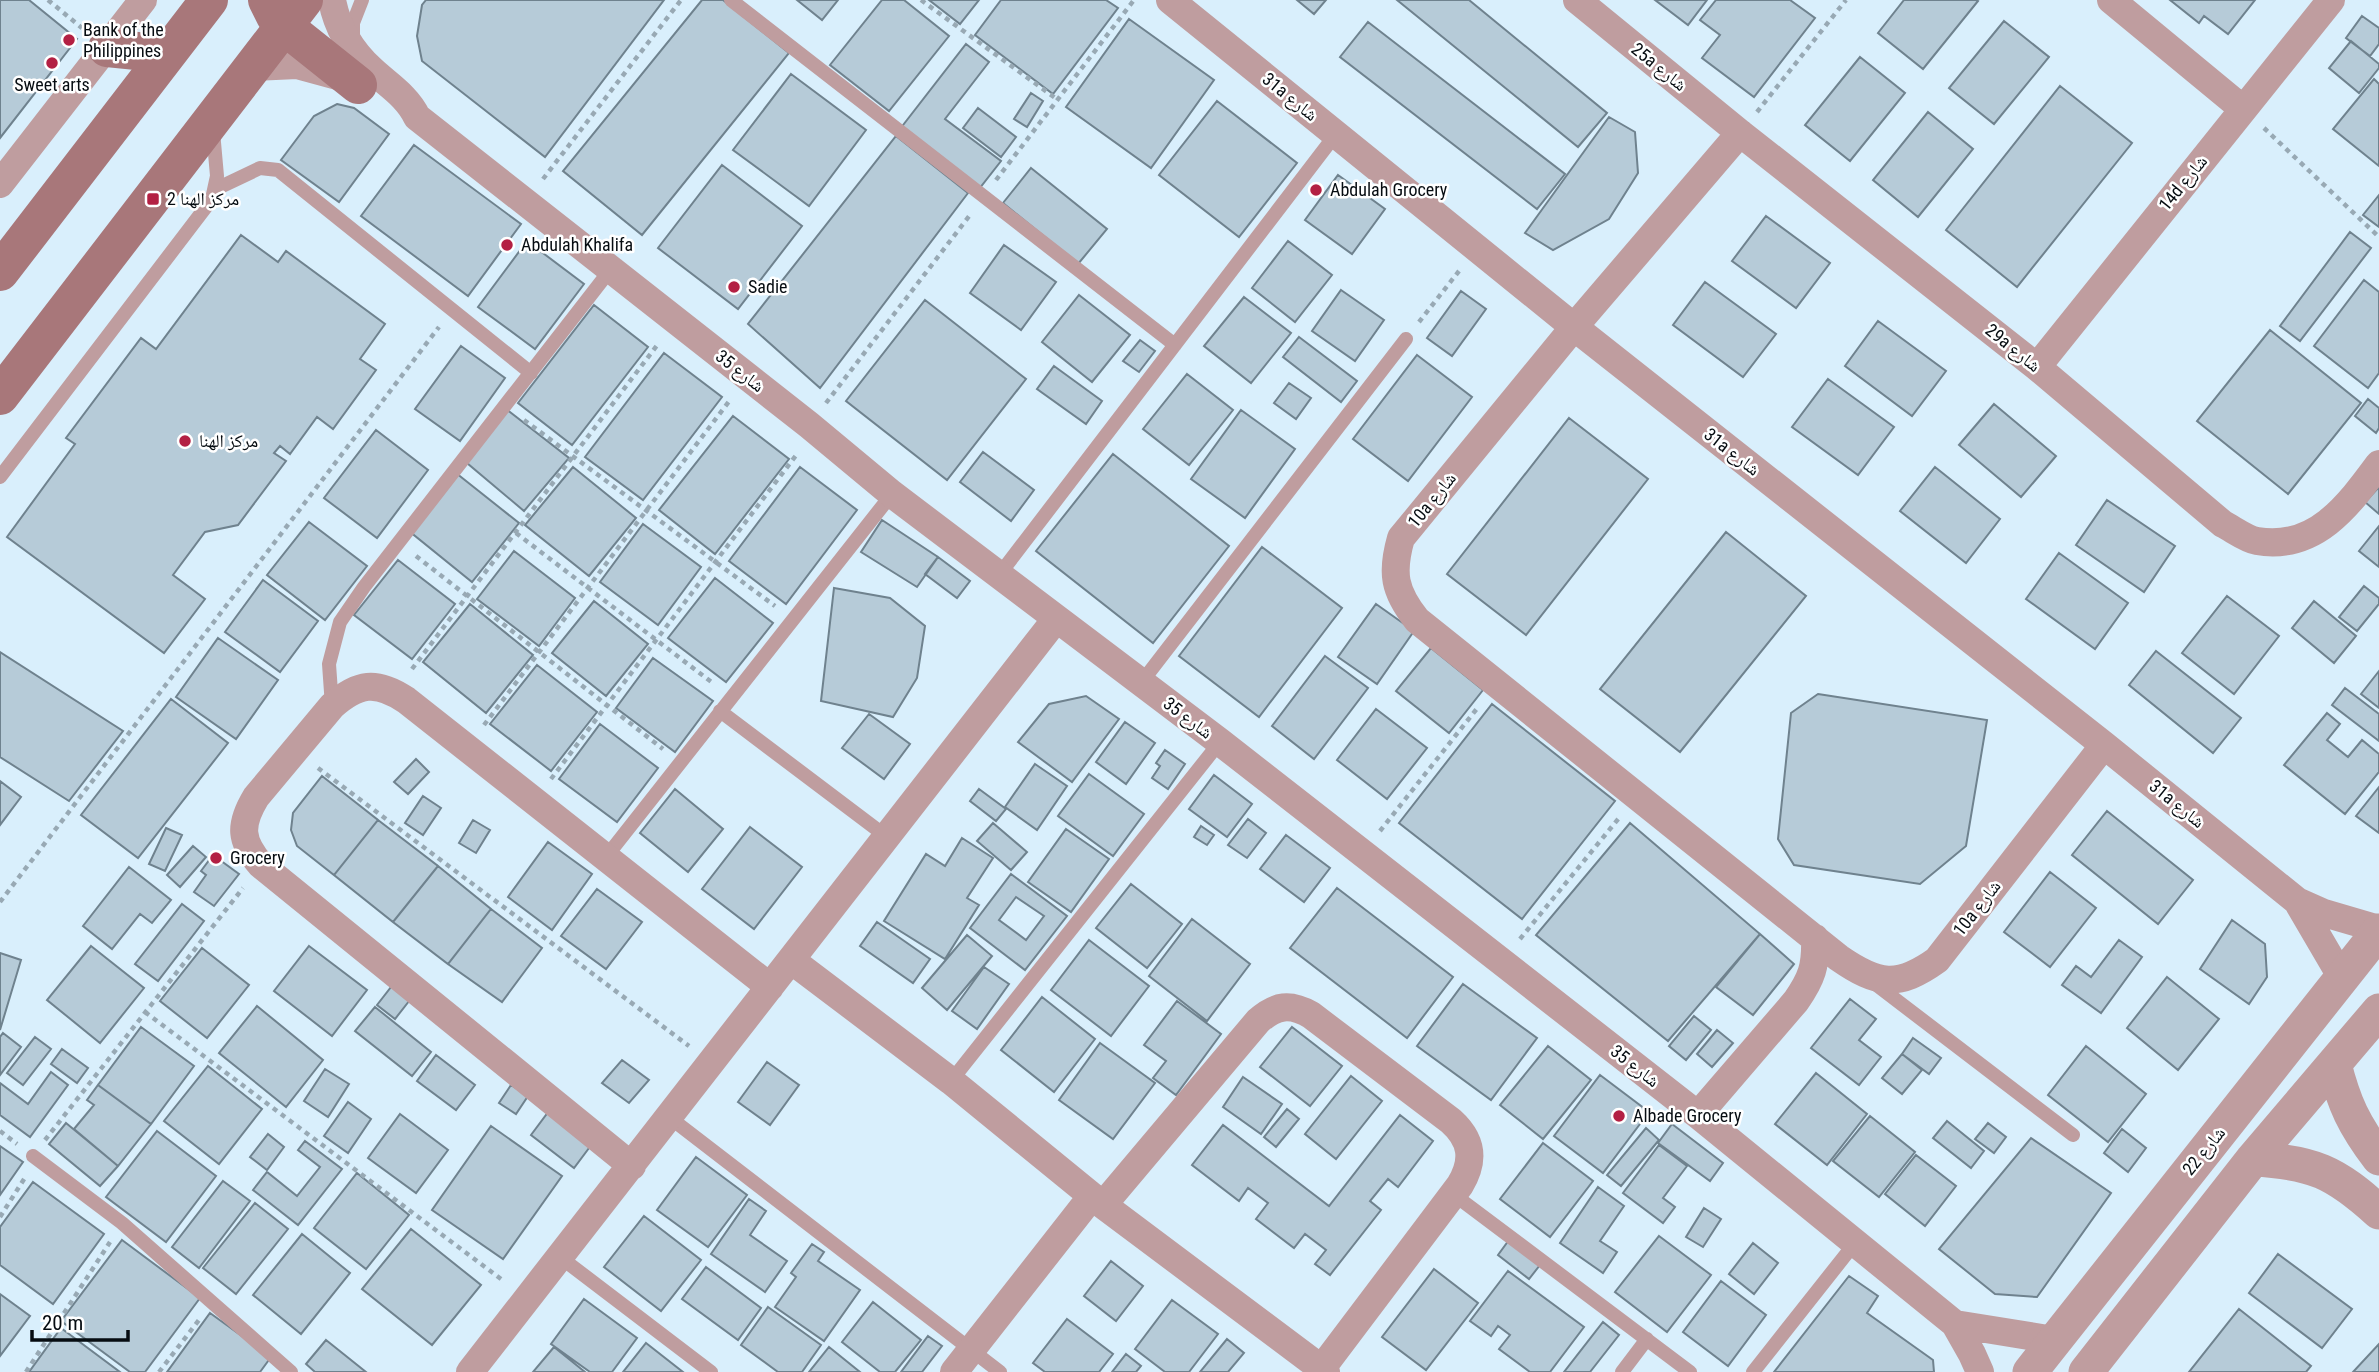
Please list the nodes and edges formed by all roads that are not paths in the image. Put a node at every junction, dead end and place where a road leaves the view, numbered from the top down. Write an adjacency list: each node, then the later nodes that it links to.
1 (143, 0): 11 (street)
2 (209, 0): 12 (main road)
3 (331, 0): 14 (street)
4 (362, 0): 14 (lane)
5 (731, 0): 25 (lane)
6 (1170, 0): 18 (street, 31a شارع)
7 (1577, 0): 17 (street, 25a شارع)
8 (2111, 0): 15 (street)
9 (2330, 0): 15 (street, 14d شارع)
10 (285, 9): 13 (main road); 14 (main road)
11 (107, 48): 12 (main road); 19 (street)
12 (167, 54): 22 (main road)
13 (253, 67): 14 (street, شارع 35); 16 (main road)
14 (356, 69): 21 (street, شارع 35)
15 (2243, 108): 26 (street, 14d شارع)
16 (212, 120): 20 (lane); 28 (main road)
17 (1741, 133): 23 (street, 10a شارع); 26 (street, 29a شارع)
18 (1336, 134): 23 (street, 31a شارع); 25 (lane)
19 (0, 184)
20 (216, 189): 27 (lane); 30 (lane)
21 (611, 269): 27 (lane); 31 (street, شارع 35)
22 (0, 272)
23 (1574, 327): 38 (street, 31a شارع); 43 (street, 10a شارع)
24 (1406, 339): 34 (lane)
25 (1175, 345): 32 (lane)
26 (2037, 367): 29 (street, 29a شارع)
27 (531, 373): 35 (lane)
28 (0, 396)
29 (2379, 464)
30 (0, 477)
31 (891, 494): 32 (street, شارع 35); 36 (lane)
32 (999, 575): 33 (street, شارع 35)
33 (1056, 619): 34 (street, شارع 35); 39 (street)
34 (1141, 683): 37 (street, شارع 35)
35 (332, 706): 40 (street); 57 (street)
36 (720, 712): 39 (lane); 40 (lane)
37 (1220, 743): 50 (lane); 51 (street, شارع 35)
38 (2104, 745): 41 (street, 31a شارع); 45 (street, 10a شارع)
39 (887, 837): 44 (street)
40 (606, 857): 47 (street)
41 (2297, 901): 42 (street, 31a شارع); 46 (street, 31a شارع)
42 (2379, 930): 46 (street, شارع 22)
43 (1815, 938): 45 (street, 10a شارع); 51 (street)
44 (791, 960): 47 (street); 50 (street)
45 (1862, 974): 53 (lane)
46 (2342, 978): 65 (street, شارع 22)
47 (771, 987): 52 (street)
48 (2379, 1011): 49 (street)
49 (2334, 1064): 55 (street); 56 (street)
50 (951, 1081): 59 (street)
51 (1698, 1115): 61 (street, شارع 35)
52 (669, 1117): 57 (street); 66 (lane)
53 (2073, 1135)
54 (35, 1158): 68 (lane)
55 (2379, 1158)
56 (2253, 1159): 60 (street); 78 (street)
57 (632, 1166): 62 (street)
58 (1453, 1194): 59 (street); 64 (lane); 67 (street)
59 (1097, 1200): 66 (street); 67 (street)
60 (2379, 1212)
61 (1855, 1243): 63 (street, شارع 35); 75 (lane)
62 (560, 1258): 69 (street); 70 (lane)
63 (1955, 1324): 65 (street, شارع 35); 76 (street, شارع 35)
64 (1647, 1339): 73 (lane); 74 (lane)
65 (2054, 1340): 77 (street, شارع 22)
66 (972, 1350): 71 (street); 72 (lane)
67 (1324, 1370)
68 (291, 1372)
69 (470, 1372)
70 (711, 1372)
71 (954, 1372)
72 (1000, 1372)
73 (1622, 1372)
74 (1690, 1372)
75 (1753, 1372)
76 (1980, 1372)
77 (2030, 1372)
78 (2086, 1372)

